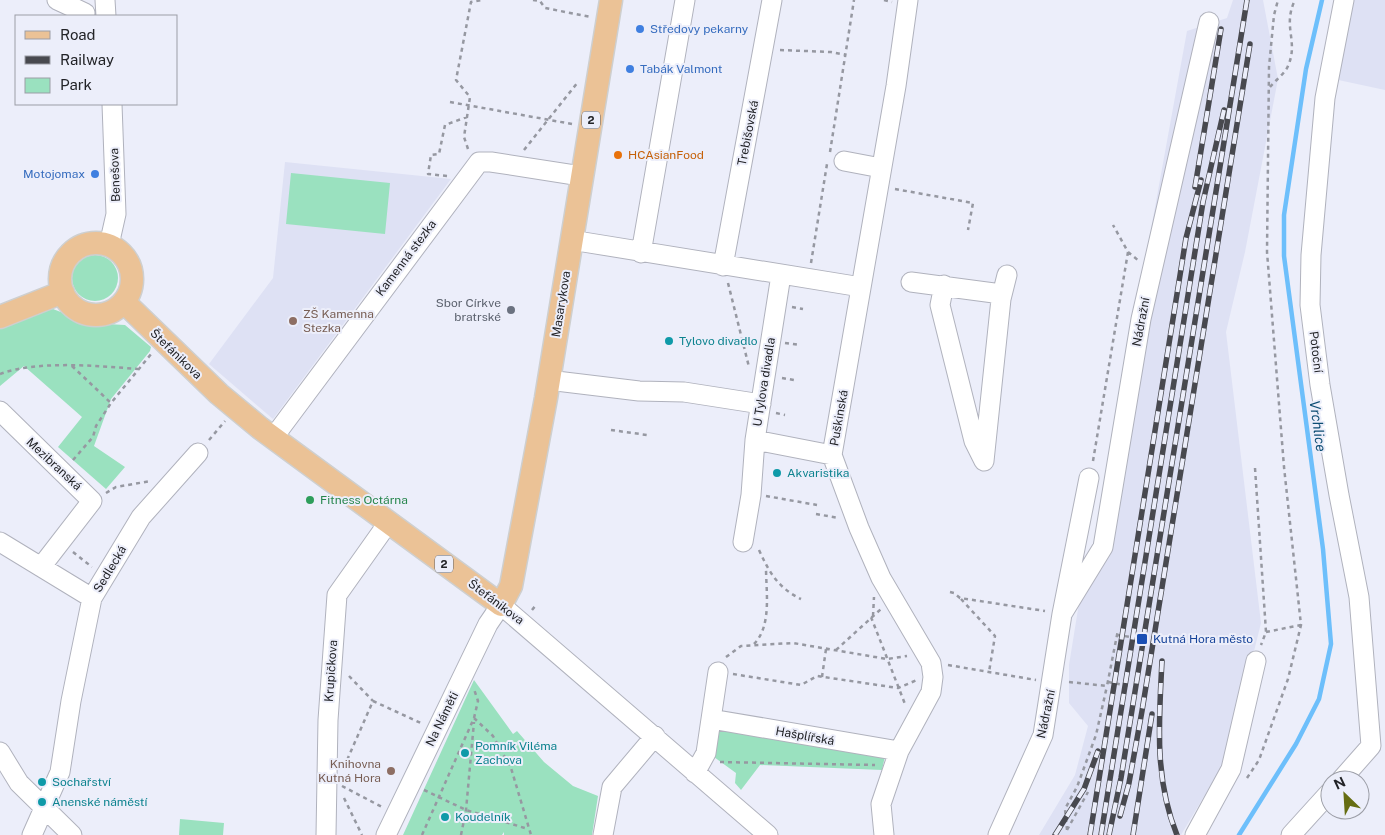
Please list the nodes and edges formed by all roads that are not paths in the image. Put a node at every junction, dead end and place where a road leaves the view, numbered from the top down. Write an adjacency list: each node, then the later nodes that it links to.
1 (57, 0): 8 (street)
2 (105, 0): 9 (street)
3 (611, 0): 14 (main road, Masarykova / 2)
4 (685, 0): 17 (street)
5 (772, 0): 18 (street, Trebišovská)
6 (908, 0): 13 (street, Puškinská)
7 (1344, 0): 47 (street, Potoční)
8 (85, 13)
9 (106, 15)
10 (1209, 22): 42 (street, Nádražní)
11 (112, 105): 16 (street, Benešova)
12 (844, 161): 13 (street)
13 (881, 168): 23 (street, Puškinská)
14 (581, 176): 15 (main road, Masarykova / 2); 31 (street, Kamenná stezka)
15 (571, 240): 17 (street); 28 (main road, Masarykova / 2)
16 (109, 245): 24 (main road); 26 (main road)
17 (640, 253): 18 (street)
18 (726, 267): 19 (street)
19 (781, 275): 23 (street); 29 (street, U Tylova divadla)
20 (1007, 275): 25 (street)
21 (911, 282): 22 (street)
22 (944, 286): 25 (street); 25 (street)
23 (861, 287): 34 (street, Puškinská)
24 (63, 292): 26 (main road); 27 (main road)
25 (1001, 299)
26 (124, 302): 31 (main road, Štefánikova / 2)
27 (0, 316)
28 (548, 380): 29 (street); 41 (main road, Masarykova / 2)
29 (761, 404): 32 (street, U Tylova divadla)
30 (0, 411): 39 (street, Mezibranská)
31 (272, 438): 36 (main road, Štefánikova / 2)
32 (755, 440): 34 (street, U Tylova divadla); 38 (street)
33 (198, 453): 40 (street, Sedlecká)
34 (832, 455): 49 (street, Puškinská)
35 (1089, 478): 42 (street, Nádražní)
36 (388, 523): 41 (main road, Štefánikova / 2); 56 (street, Krupičkova)
37 (0, 542): 39 (street)
38 (750, 543)
39 (41, 567): 40 (street)
40 (92, 598): 53 (street, Sedlecká)
41 (501, 605): 46 (street, Štefánikova); 57 (street, Na Náměti)
42 (1062, 614): 61 (street, Nádražní)
43 (1256, 661): 62 (street)
44 (718, 672): 45 (street)
45 (711, 719): 49 (street, Hašplířská); 51 (street)
46 (655, 736): 51 (street, Štefánikova); 58 (street)
47 (1378, 750): 50 (street, Potoční)
48 (0, 752): 53 (street)
49 (896, 758): 60 (street)
50 (1353, 770)
51 (695, 773): 59 (street, Štefánikova)
52 (1320, 803): 63 (street)
53 (43, 807): 54 (street); 55 (street)
54 (32, 835)
55 (72, 835)
56 (326, 835)
57 (386, 835)
58 (603, 835)
59 (768, 835)
60 (884, 835)
61 (998, 835)
62 (1195, 835)
63 (1291, 835)

